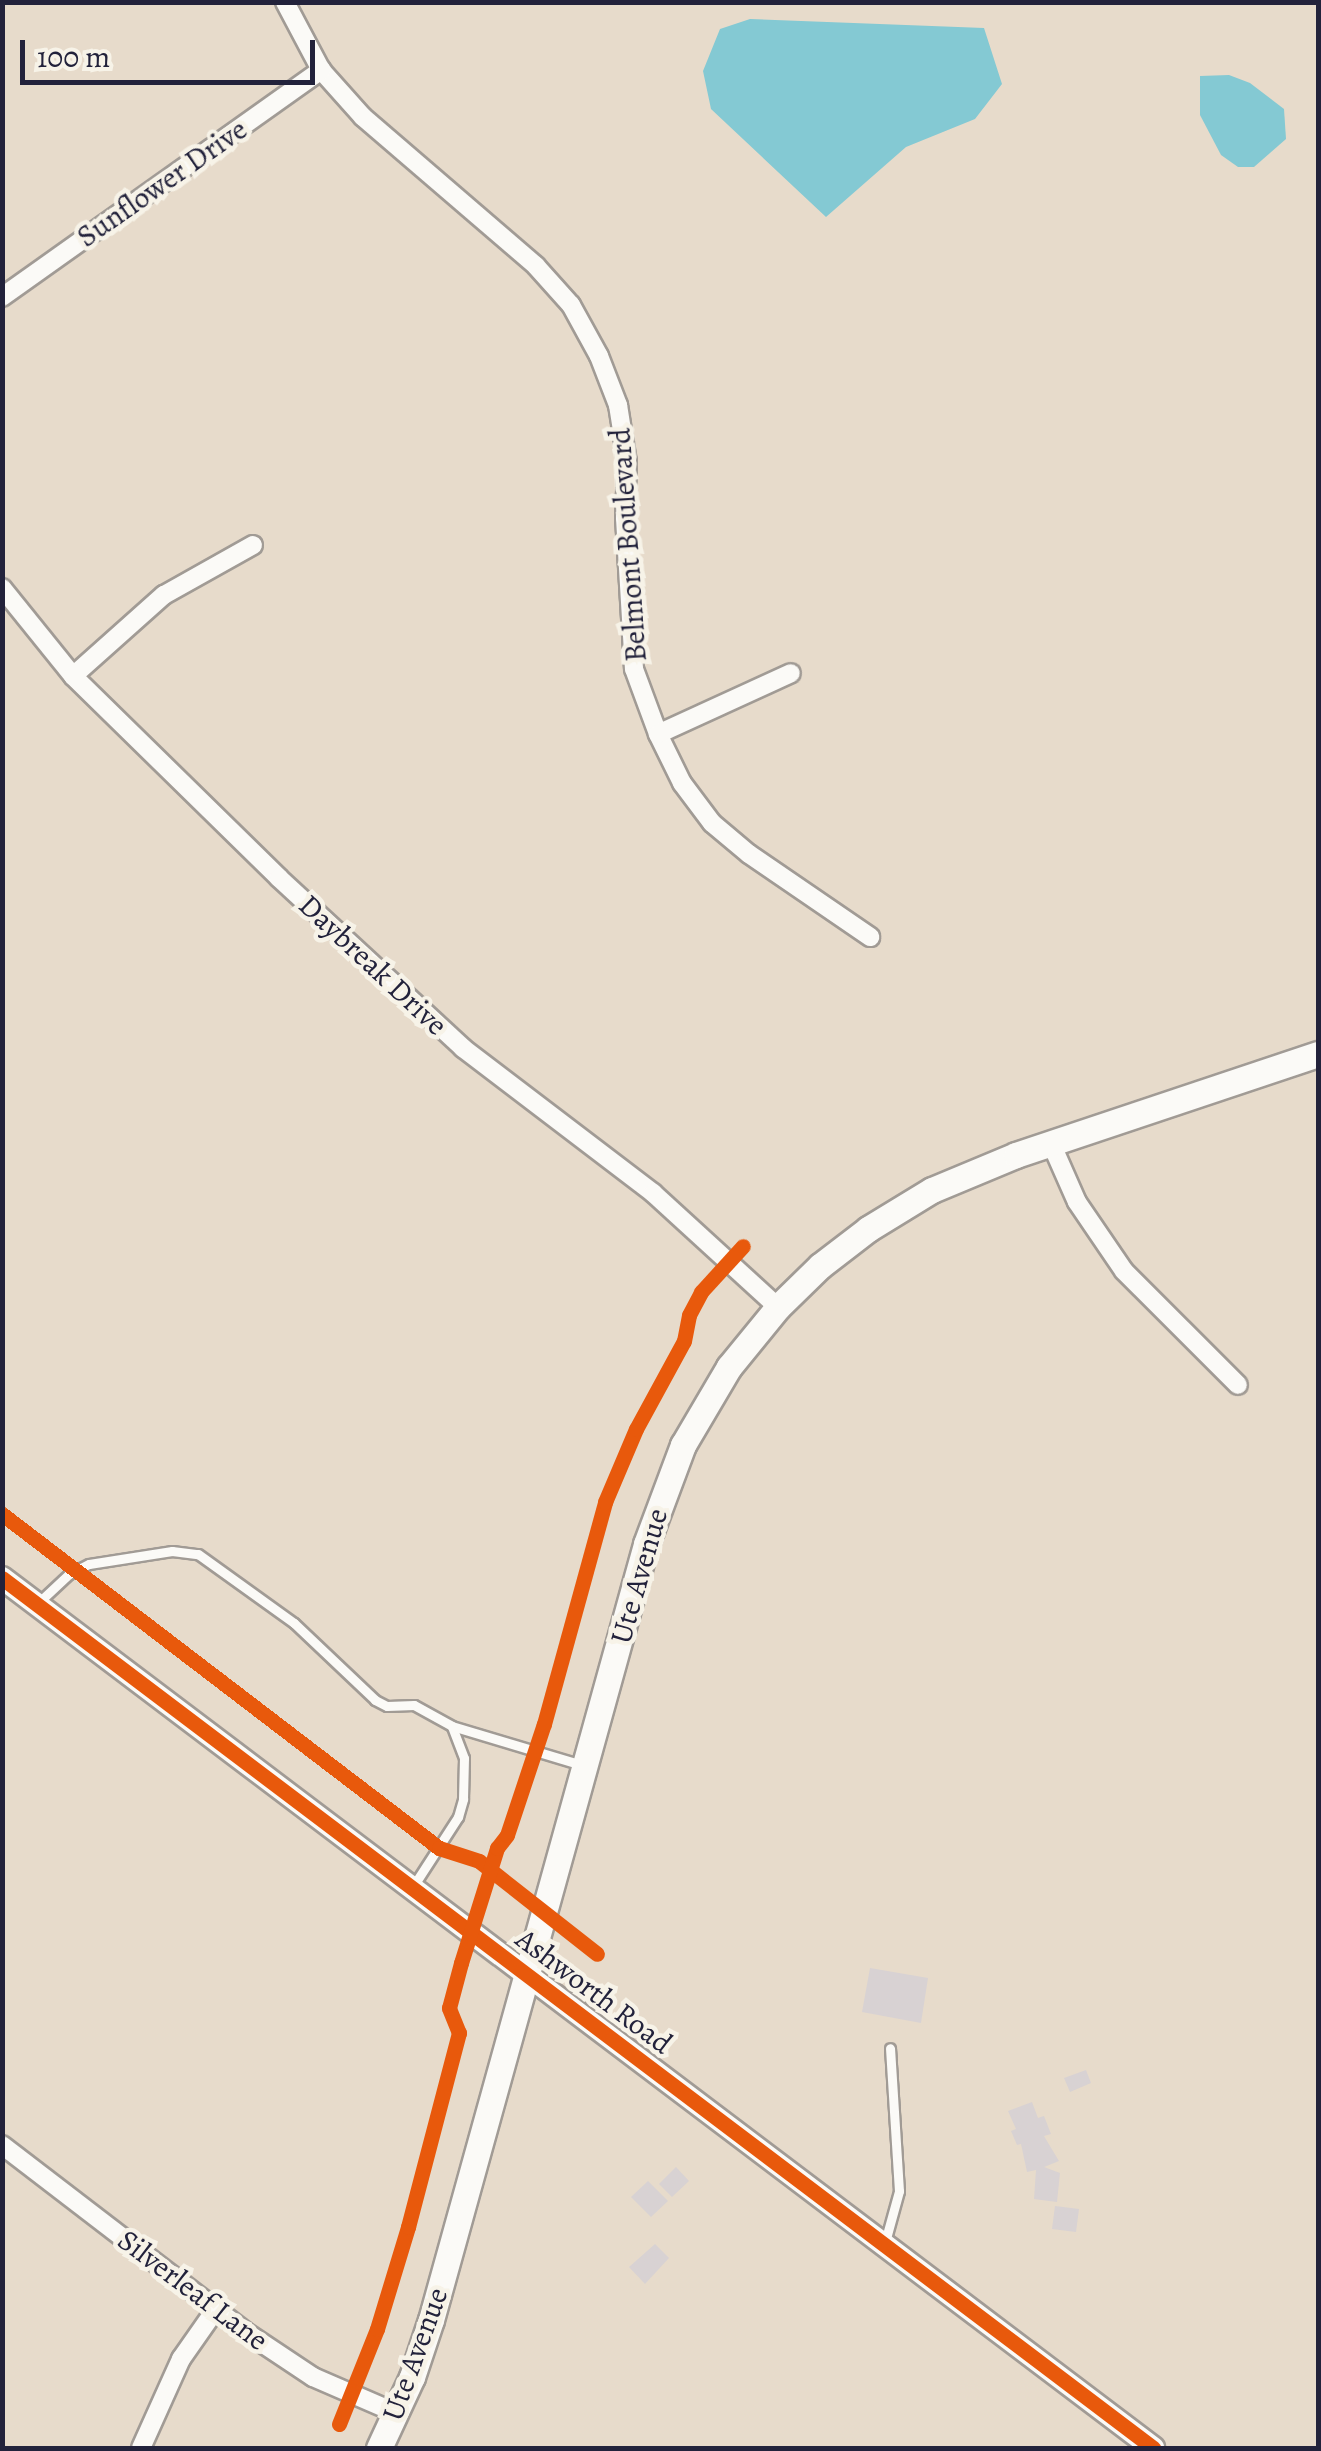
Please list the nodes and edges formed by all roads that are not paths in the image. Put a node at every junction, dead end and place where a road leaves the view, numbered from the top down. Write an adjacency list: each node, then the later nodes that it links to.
1 (284, 2): 2 (street, Belmont Boulevard)
2 (321, 70): 3 (street, Sunflower Drive); 8 (street, Belmont Boulevard)
3 (2, 297)
4 (253, 545): 7 (street)
5 (2, 588): 7 (street, Daybreak Drive)
6 (790, 673): 8 (street)
7 (73, 676): 12 (street, Daybreak Drive)
8 (658, 734): 9 (street, Belmont Boulevard)
9 (870, 937)
10 (1318, 1054): 11 (main road, Ute Avenue)
11 (1051, 1143): 12 (main road, Ute Avenue); 13 (street)
12 (778, 1307): 17 (main road, Ute Avenue)
13 (1238, 1385)
14 (2, 1578): 15 (street, Ashworth Road)
15 (36, 1604): 16 (lane); 18 (street, Ashworth Road)
16 (452, 1726): 17 (lane); 18 (lane)
17 (585, 1766): 19 (main road, Ute Avenue)
18 (410, 1890): 19 (street, Ashworth Road)
19 (527, 1974): 22 (street, Ashworth Road); 24 (main road, Ute Avenue)
20 (890, 2048): 22 (lane)
21 (2, 2145): 23 (street, Silverleaf Lane)
22 (884, 2244): 27 (street, Ashworth Road)
23 (216, 2309): 24 (street, Silverleaf Lane); 25 (street)
24 (396, 2414): 26 (main road, Ute Avenue)
25 (141, 2448)
26 (379, 2448)
27 (1153, 2448)

